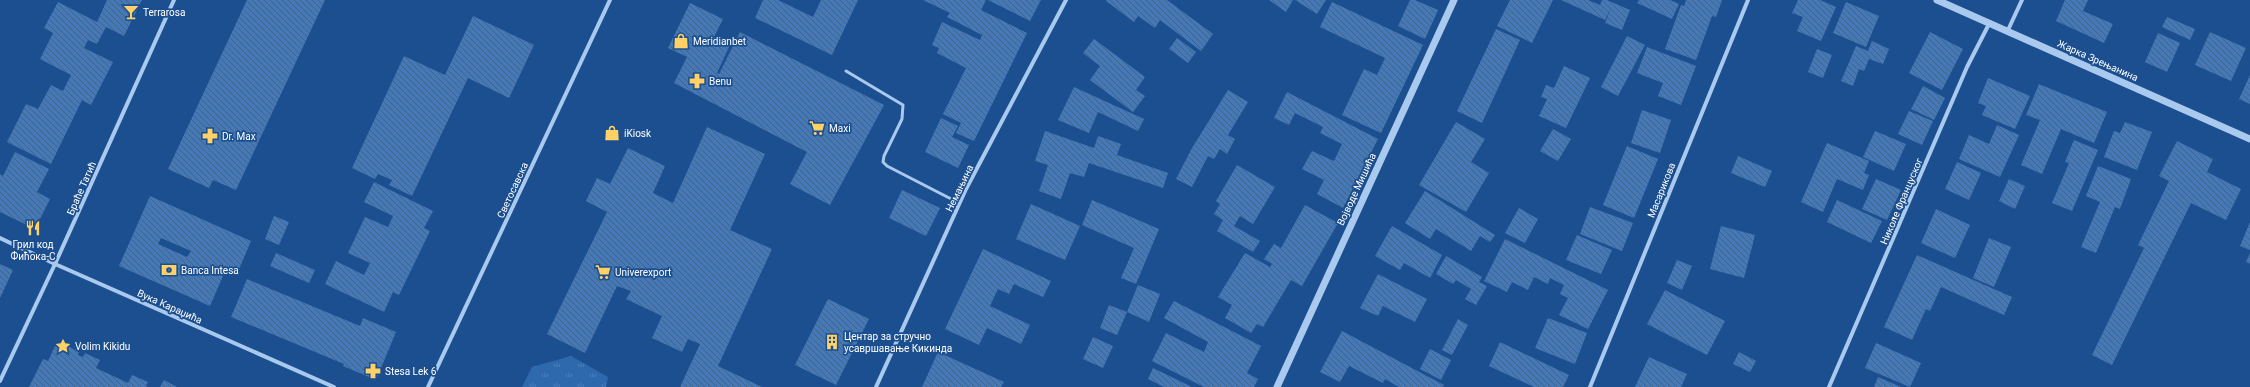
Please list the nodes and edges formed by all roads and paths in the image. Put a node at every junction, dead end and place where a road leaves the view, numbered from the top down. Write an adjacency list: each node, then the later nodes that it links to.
1 (174, 0): 14 (street, Браће Татић)
2 (610, 0): 17 (street, Светосавска)
3 (1066, 0): 12 (street, Немањина)
4 (1454, 0): 19 (street, Војводе Мишића)
5 (1748, 0): 20 (street, Масарикова)
6 (1937, 0): 8 (street, Жарка Зрењанина)
7 (2022, 0): 9 (street)
8 (1990, 22): 9 (street, Жарка Зрењанина); 21 (street, Николе Француског)
9 (2008, 30): 11 (street, Жарка Зрењанина)
10 (846, 71): 12 (lane)
11 (2250, 139)
12 (959, 203): 18 (street, Немањина)
13 (0, 238): 14 (street, Вука Караџића)
14 (55, 264): 15 (street, Браће Татић); 16 (street, Вука Караџића)
15 (0, 381)
16 (334, 387)
17 (428, 387)
18 (876, 387)
19 (1277, 387)
20 (1590, 387)
21 (1829, 387)

